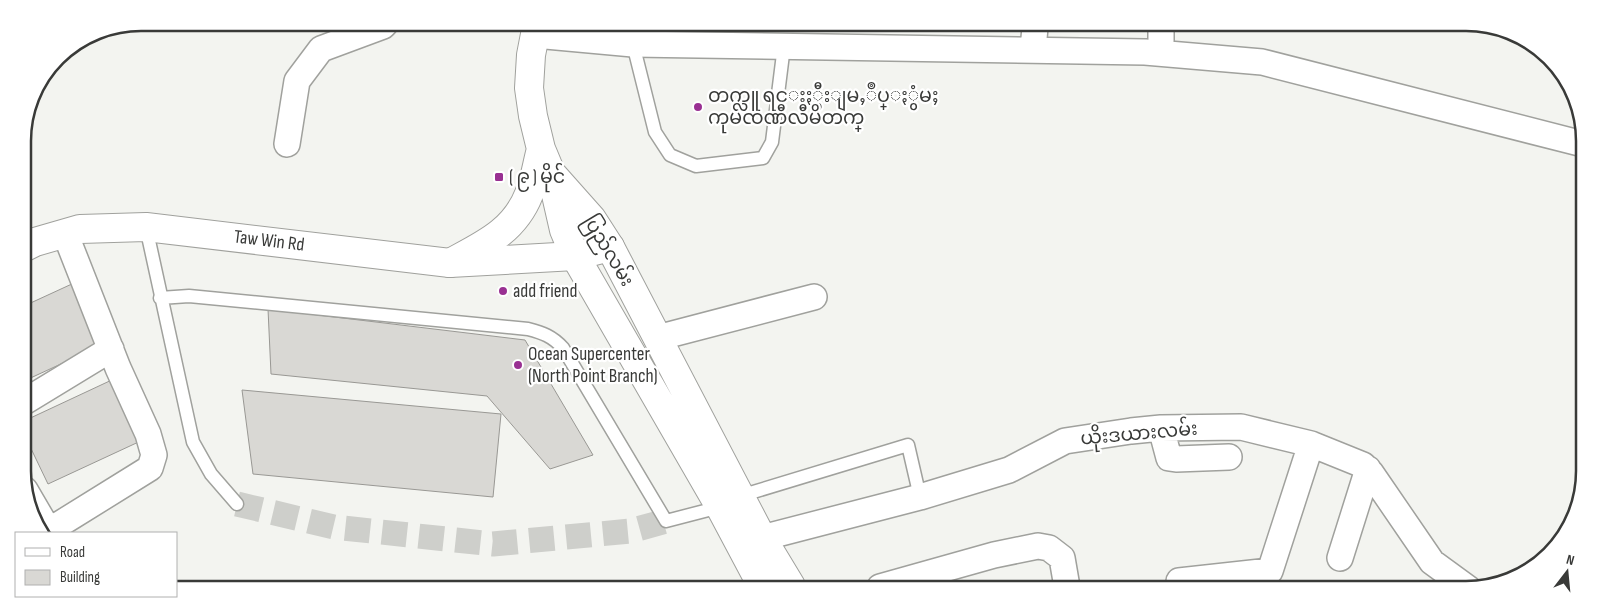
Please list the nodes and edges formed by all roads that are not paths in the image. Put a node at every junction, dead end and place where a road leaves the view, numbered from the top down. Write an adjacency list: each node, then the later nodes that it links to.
1 (369, 31): 11 (street)
2 (536, 31): 12 (main road, ပြည်လမ်း)
3 (543, 31): 7 (street)
4 (1161, 31): 9 (street)
5 (825, 36): 6 (street); 8 (street)
6 (1034, 38): 9 (street)
7 (632, 44): 8 (street); 8 (lane)
8 (784, 46)
9 (1160, 53): 10 (street)
10 (1576, 142)
11 (287, 144)
12 (543, 154): 16 (main road, ပြည်လမ်း); 17 (main road, ပြည်လမ်း); 18 (main road)
13 (146, 227): 14 (main road, Taw Win Rd); 18 (main road, Taw Win Rd); 20 (lane)
14 (65, 233): 15 (main road, Taw Win Rd); 22 (street)
15 (31, 244)
16 (610, 247): 17 (main road, Taw Win Rd); 21 (main road, ပြည်လမ်း)
17 (575, 256): 18 (main road, Taw Win Rd); 29 (main road, ပြည်လမ်း)
18 (450, 263)
19 (814, 297): 21 (street)
20 (160, 298): 29 (lane); 30 (lane)
21 (657, 338): 29 (main road, ပြည်လမ်း)
22 (111, 349): 23 (street); 31 (street)
23 (31, 398)
24 (1161, 428): 25 (street, ယိုးဒယားလမ်း); 26 (street); 28 (street, ယိုးဒယားလမ်း)
25 (1311, 444): 27 (street, ယိုးဒယားလမ်း); 38 (street)
26 (1229, 457)
27 (1368, 469): 33 (street); 39 (street)
28 (920, 497): 29 (lane); 32 (street, ယိုးဒယားလမ်း)
29 (730, 502): 32 (main road, ပြည်လမ်း)
30 (237, 504)
31 (47, 527)
32 (749, 539): 34 (main road, ပြည်လမ်း); 35 (main road, ပြည်လမ်း)
33 (1340, 558)
34 (761, 581)
35 (787, 581)
36 (921, 581): 37 (street)
37 (1067, 581)
38 (1180, 581)
39 (1458, 581)

